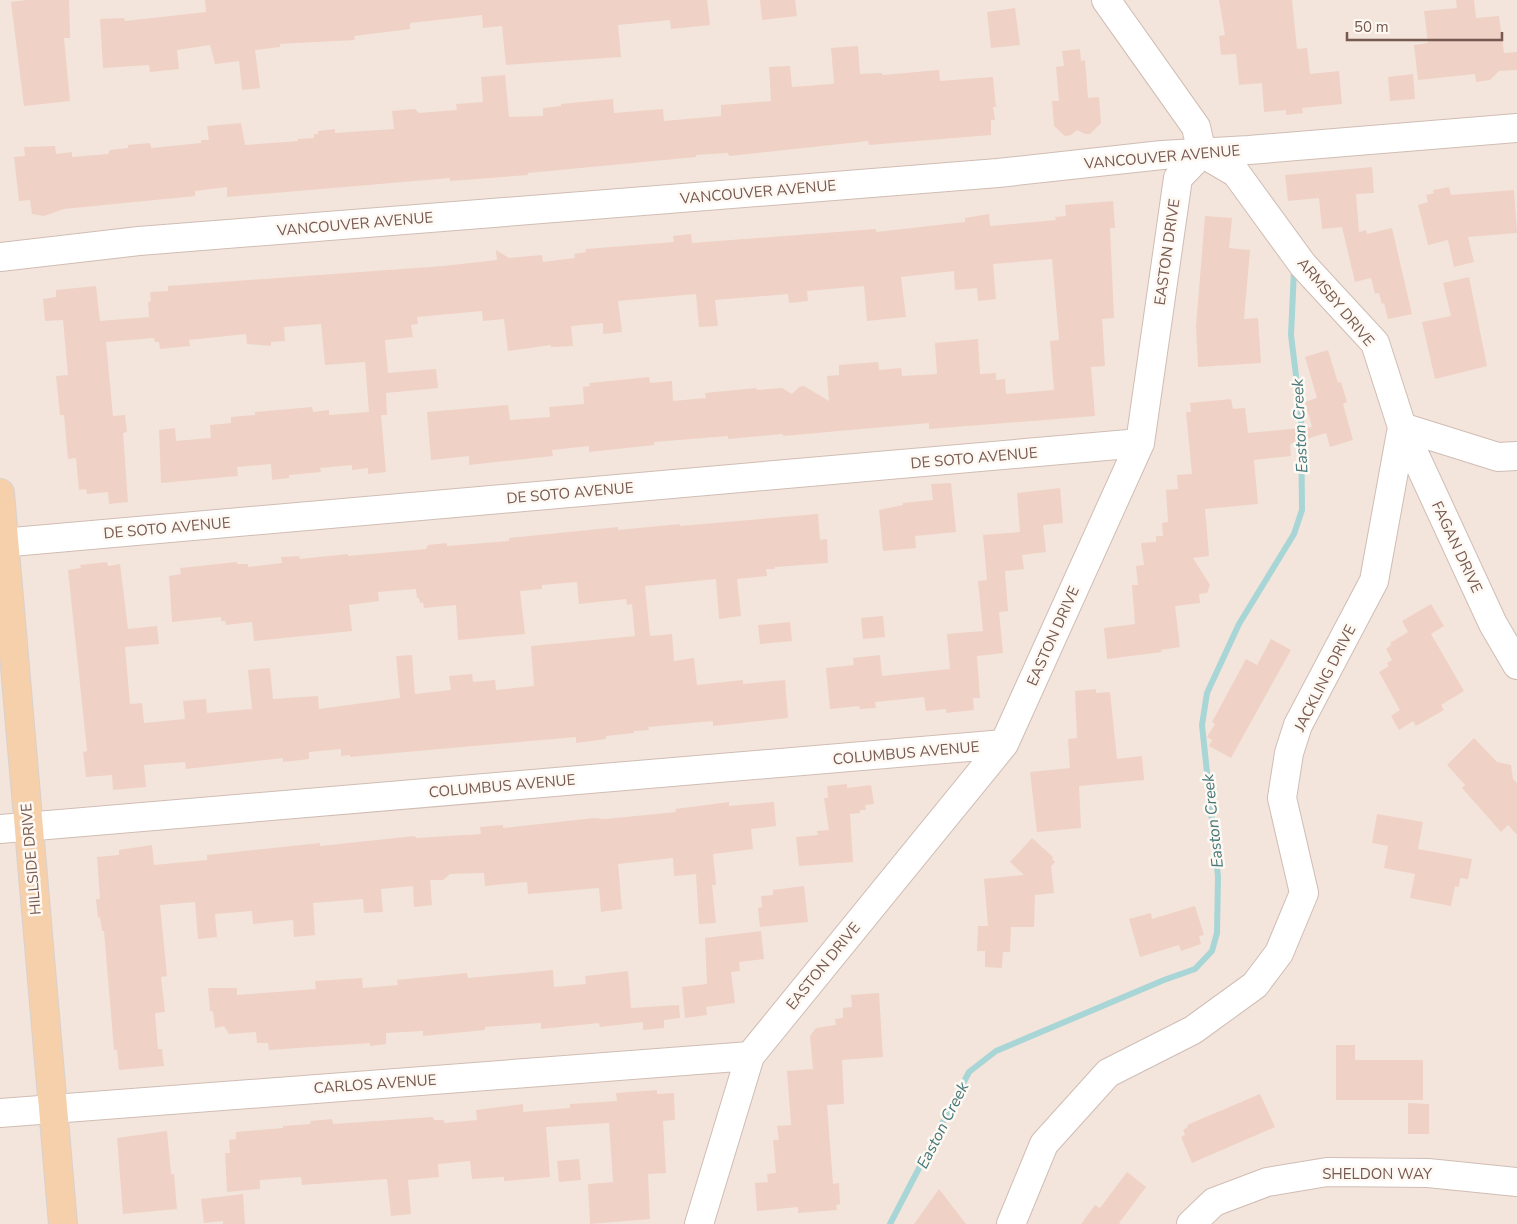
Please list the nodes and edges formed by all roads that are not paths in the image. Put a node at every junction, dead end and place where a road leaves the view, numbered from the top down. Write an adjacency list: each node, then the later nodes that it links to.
1 (1106, 0): 3 (street)
2 (1517, 128): 3 (street, VANCOUVER AVENUE)
3 (1202, 153): 4 (street, VANCOUVER AVENUE); 5 (street, ARMSBY DRIVE); 6 (street, EASTON DRIVE)
4 (0, 257)
5 (1402, 427): 7 (street); 10 (street, FAGAN DRIVE); 20 (street, JACKLING DRIVE)
6 (1140, 443): 9 (street, DE SOTO AVENUE); 11 (street, EASTON DRIVE)
7 (1511, 459)
8 (0, 493): 9 (main road, HILLSIDE DRIVE)
9 (2, 542): 12 (main road, HILLSIDE DRIVE)
10 (1517, 665)
11 (1004, 744): 12 (street, COLUMBUS AVENUE); 14 (street, EASTON DRIVE)
12 (29, 826): 13 (street, COLUMBUS AVENUE); 15 (main road, HILLSIDE DRIVE)
13 (0, 829)
14 (750, 1056): 15 (street, CARLOS AVENUE); 19 (street, EASTON DRIVE)
15 (53, 1108): 16 (street, CARLOS AVENUE); 18 (main road, HILLSIDE DRIVE)
16 (0, 1113)
17 (1517, 1182): 21 (street, SHELDON WAY)
18 (63, 1224)
19 (699, 1224)
20 (1011, 1224)
21 (1190, 1224)

